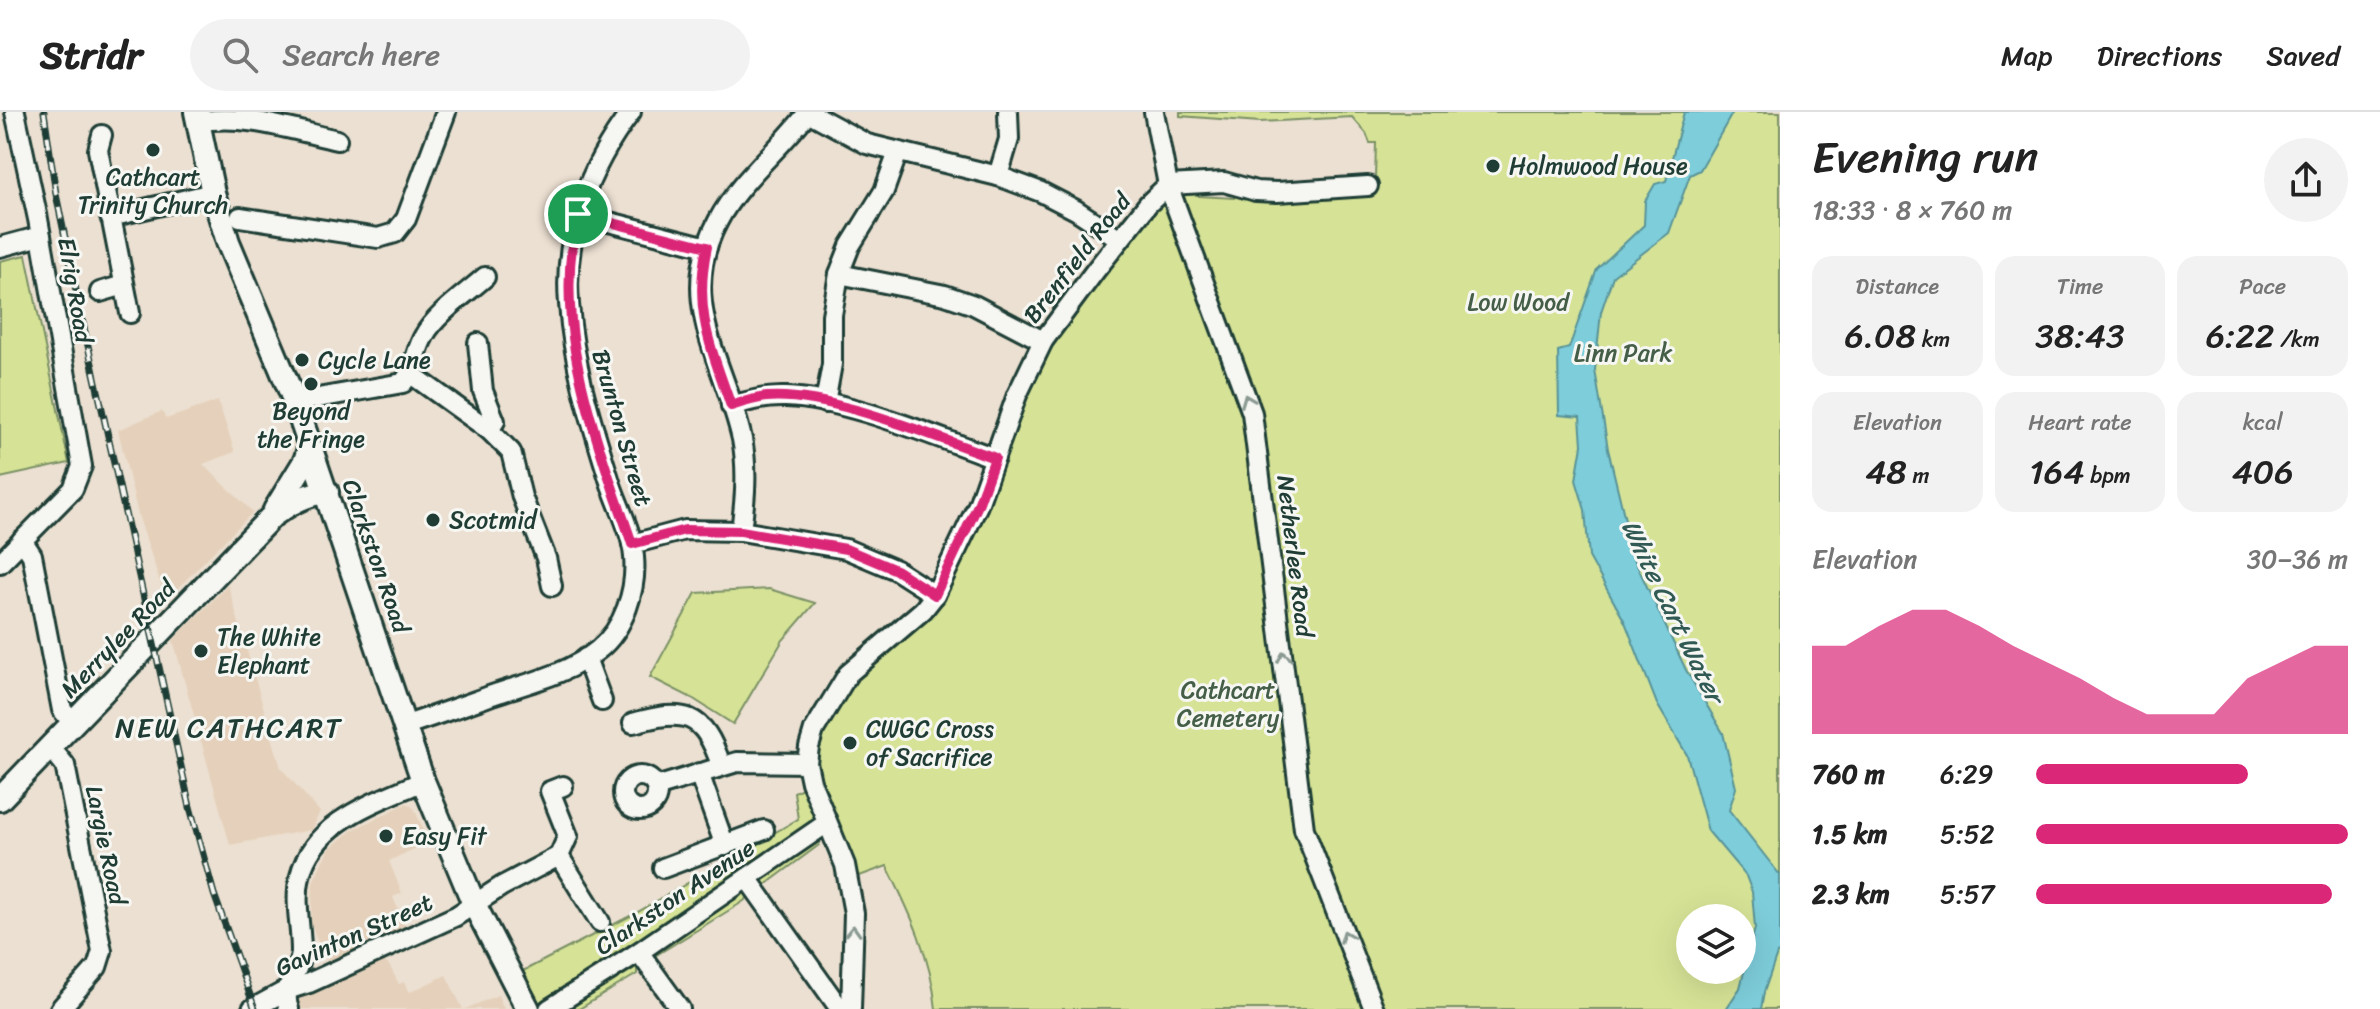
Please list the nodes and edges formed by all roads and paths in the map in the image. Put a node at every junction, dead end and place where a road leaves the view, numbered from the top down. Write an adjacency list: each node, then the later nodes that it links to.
1 (15, 112): 18 (street, Elrig Road)
2 (446, 112): 17 (street)
3 (631, 112): 15 (street, Brunton Street)
4 (808, 112): 9 (street); 21 (street)
5 (1008, 112): 11 (street)
6 (1154, 112): 12 (street, Netherlee Road)
7 (197, 117): 8 (street); 14 (main road, Clarkston Road)
8 (337, 140)
9 (898, 152): 11 (street); 22 (street)
10 (79, 153): 16 (street)
11 (998, 176): 19 (street)
12 (1168, 185): 13 (street); 19 (street, Brenfield Road); 75 (street, Netherlee Road, one-way to 12)
13 (1368, 186)
14 (213, 193): 16 (street); 30 (main road, Clarkston Road)
15 (578, 214): 21 (street); 40 (street, Brunton Street)
16 (110, 217): 24 (street)
17 (240, 217)
18 (41, 236): 20 (street); 39 (street, Elrig Road)
19 (1120, 239): 27 (street, Brenfield Road)
20 (0, 247)
21 (707, 247): 32 (street)
22 (839, 274): 27 (street); 31 (street)
23 (485, 277): 29 (street)
24 (124, 285): 25 (street); 26 (street)
25 (100, 292)
26 (130, 313)
27 (1043, 341): 35 (street, Brenfield Road)
28 (478, 343): 33 (street)
29 (411, 374): 30 (street); 33 (street)
30 (295, 402): 34 (main road, Clarkston Road)
31 (825, 403): 32 (street); 35 (street)
32 (731, 406): 38 (street)
33 (489, 430): 42 (street)
34 (310, 446): 36 (main road, Clarkston Road); 37 (main road, Merrylee Road)
35 (995, 458): 43 (street, Brenfield Road)
36 (324, 484): 37 (main road, Merrylee Road); 48 (main road, Clarkston Road)
37 (276, 509): 46 (main road, Merrylee Road)
38 (741, 531): 40 (street); 43 (street)
39 (22, 540): 41 (street); 46 (street)
40 (632, 544): 44 (street, Brunton Street)
41 (0, 563)
42 (552, 586)
43 (935, 595): 50 (street, Brenfield Road)
44 (586, 658): 45 (street); 48 (street, Brunton Street)
45 (602, 701)
46 (73, 723): 49 (main road, Merrylee Road)
47 (633, 723): 51 (street)
48 (406, 725): 53 (main road, Clarkston Road)
49 (50, 747): 56 (main road, Merrylee Road); 67 (street, Largie Road)
50 (807, 763): 51 (street); 57 (street)
51 (721, 765): 52 (street)
52 (699, 773): 54 (street); 59 (street)
53 (423, 781): 63 (main road, Clarkston Road); 66 (street)
54 (656, 787)
55 (549, 792): 60 (street)
56 (0, 799)
57 (827, 823): 62 (street, Clarkston Avenue); 74 (street, one-way to 57)
58 (764, 830): 59 (street)
59 (725, 846): 61 (street)
60 (559, 856): 63 (street, Gavinton Street); 64 (street)
61 (663, 868)
62 (747, 878): 65 (street, Clarkston Avenue); 73 (street)
63 (474, 904): 66 (street, Gavinton Street); 70 (main road, Clarkston Road)
64 (600, 922)
65 (639, 952): 71 (street, Clarkston Avenue); 72 (street)
66 (287, 990): 68 (street, Gavinton Street); 69 (street)
67 (60, 1009)
68 (252, 1009)
69 (289, 1009)
70 (528, 1009)
71 (549, 1009)
72 (680, 1009)
73 (840, 1009)
74 (851, 1009)
75 (1374, 1009)

